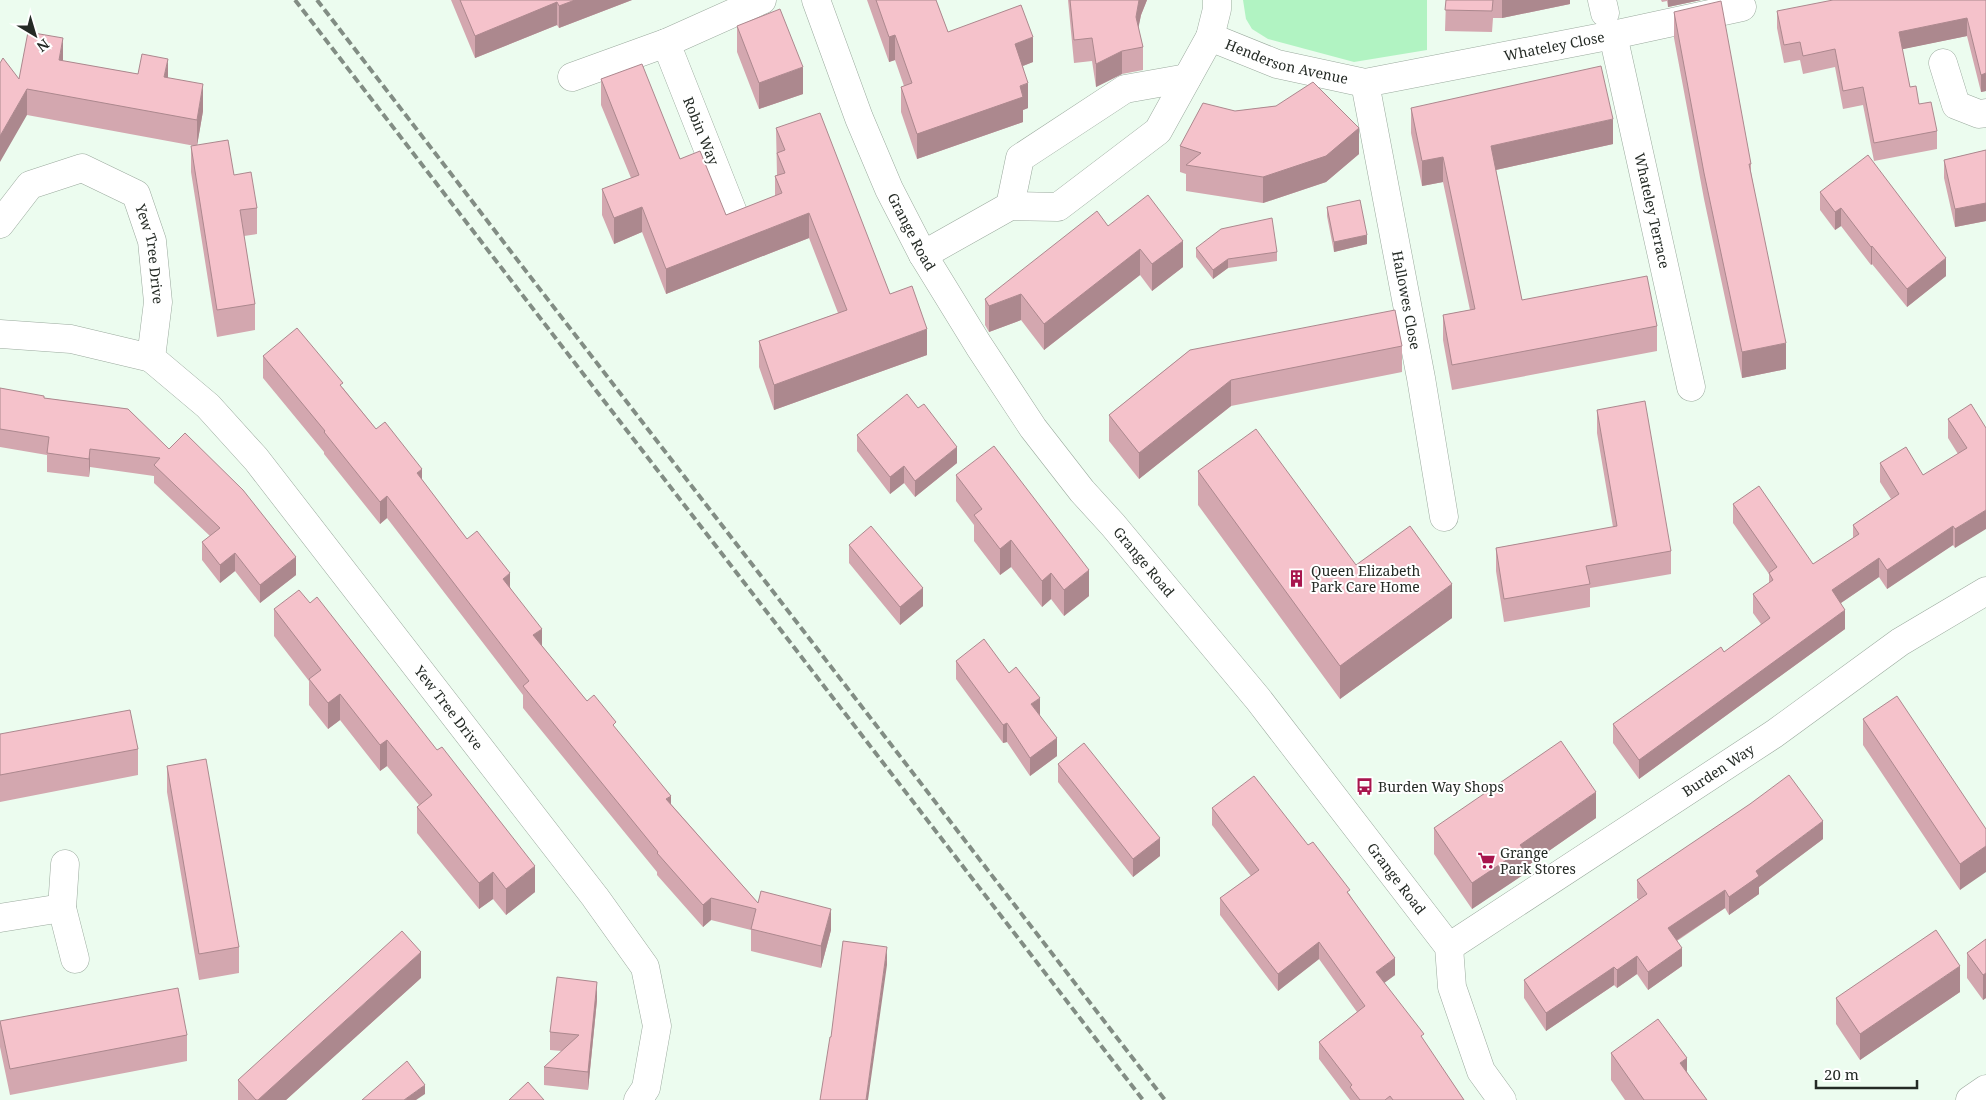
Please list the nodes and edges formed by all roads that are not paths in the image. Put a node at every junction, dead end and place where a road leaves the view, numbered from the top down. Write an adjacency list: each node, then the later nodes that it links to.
1 (762, 0): 7 (street)
2 (816, 0): 16 (street, Grange Road)
3 (1217, 0): 6 (street, Henderson Avenue)
4 (1742, 7): 5 (street, Whateley Close)
5 (1606, 16): 11 (street, Whateley Close); 19 (street, Whateley Terrace)
6 (1210, 37): 10 (street, Henderson Avenue); 11 (street, Henderson Avenue)
7 (666, 43): 9 (street); 14 (street, Robin Way)
8 (1943, 63): 12 (street)
9 (572, 77)
10 (1187, 78): 13 (street, Henderson Avenue); 13 (street)
11 (1365, 83): 20 (street, Hallowes Close)
12 (1986, 113)
13 (1010, 206): 16 (street)
14 (736, 220)
15 (0, 224): 18 (street, Yew Tree Drive)
16 (923, 255): 25 (street, Grange Road)
17 (0, 334): 18 (street, Yew Tree Drive)
18 (151, 358): 28 (street, Yew Tree Drive)
19 (1691, 387)
20 (1444, 517)
21 (1986, 591): 25 (street, Burden Way)
22 (65, 864): 23 (street)
23 (62, 908): 24 (street); 26 (street)
24 (0, 918)
25 (1449, 947): 29 (street)
26 (75, 959)
27 (1986, 1089): 30 (street)
28 (638, 1100)
29 (1502, 1100)
30 (1970, 1100)

